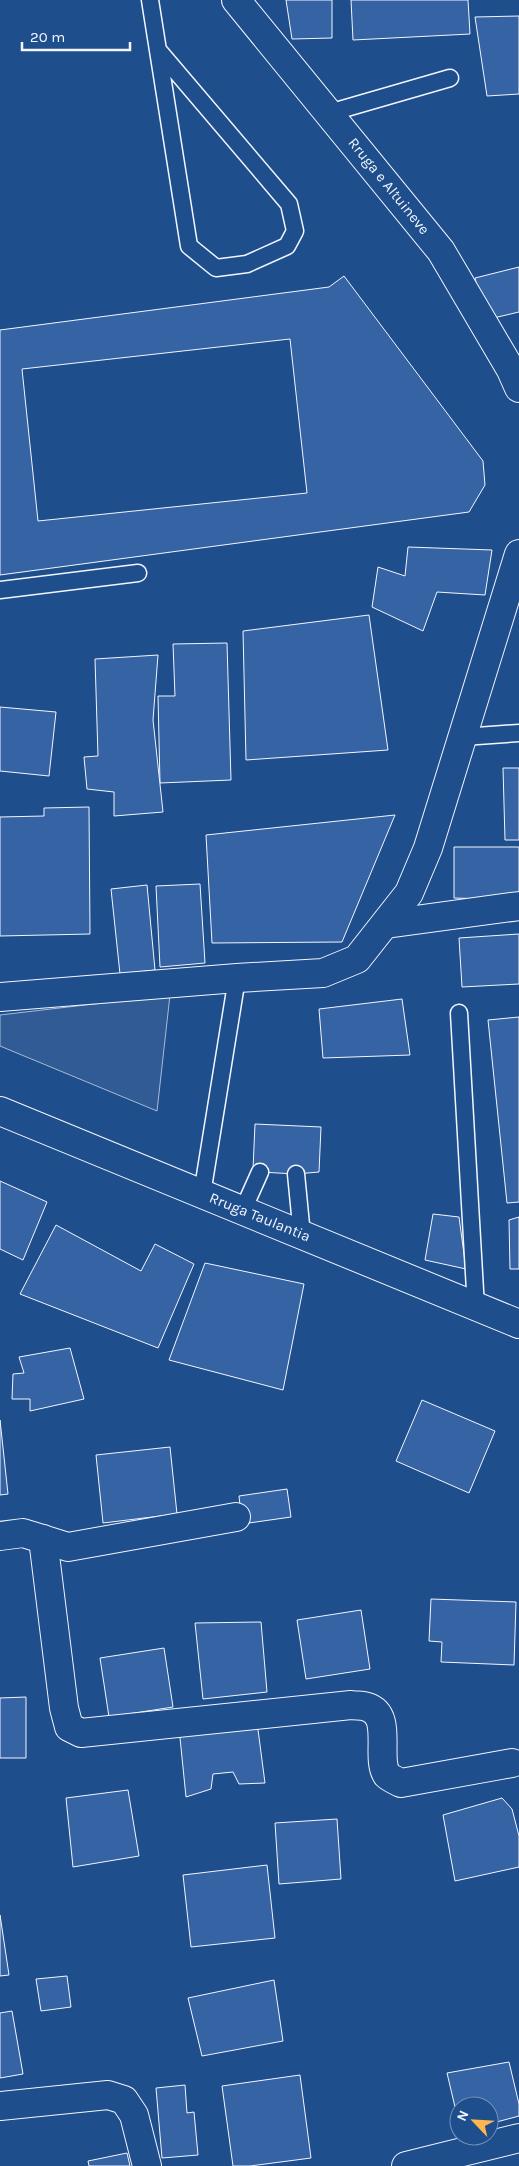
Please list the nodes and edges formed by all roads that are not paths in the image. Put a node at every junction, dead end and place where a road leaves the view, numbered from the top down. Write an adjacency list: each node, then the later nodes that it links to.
1 (150, 0): 3 (lane)
2 (236, 0): 5 (street, Rruga e Altuineve)
3 (158, 50): 3 (lane)
4 (450, 78): 5 (lane)
5 (329, 113): 6 (street, Rruga e Altuineve)
6 (519, 388)
7 (519, 554): 11 (street)
8 (138, 573): 9 (lane)
9 (0, 590)
10 (519, 733): 11 (lane)
11 (463, 737): 13 (street)
12 (519, 906): 13 (street)
13 (386, 924): 14 (street)
14 (237, 978): 15 (street); 20 (lane)
15 (0, 997)
16 (459, 1013): 23 (lane)
17 (0, 1111): 20 (street, Rruga Taulantia)
18 (260, 1172): 21 (lane)
19 (296, 1174): 22 (lane)
20 (202, 1194): 21 (street, Rruga Taulantia)
21 (243, 1210): 22 (street, Rruga Taulantia)
22 (302, 1234): 23 (street, Rruga Taulantia)
23 (476, 1308): 24 (street, Rruga Taulantia)
24 (519, 1324)
25 (236, 1517): 27 (street)
26 (0, 1536): 27 (street)
27 (43, 1539): 28 (street)
28 (512, 1763)
29 (0, 2106): 31 (street)
30 (519, 2138): 32 (street)
31 (148, 2166)
32 (406, 2166)

